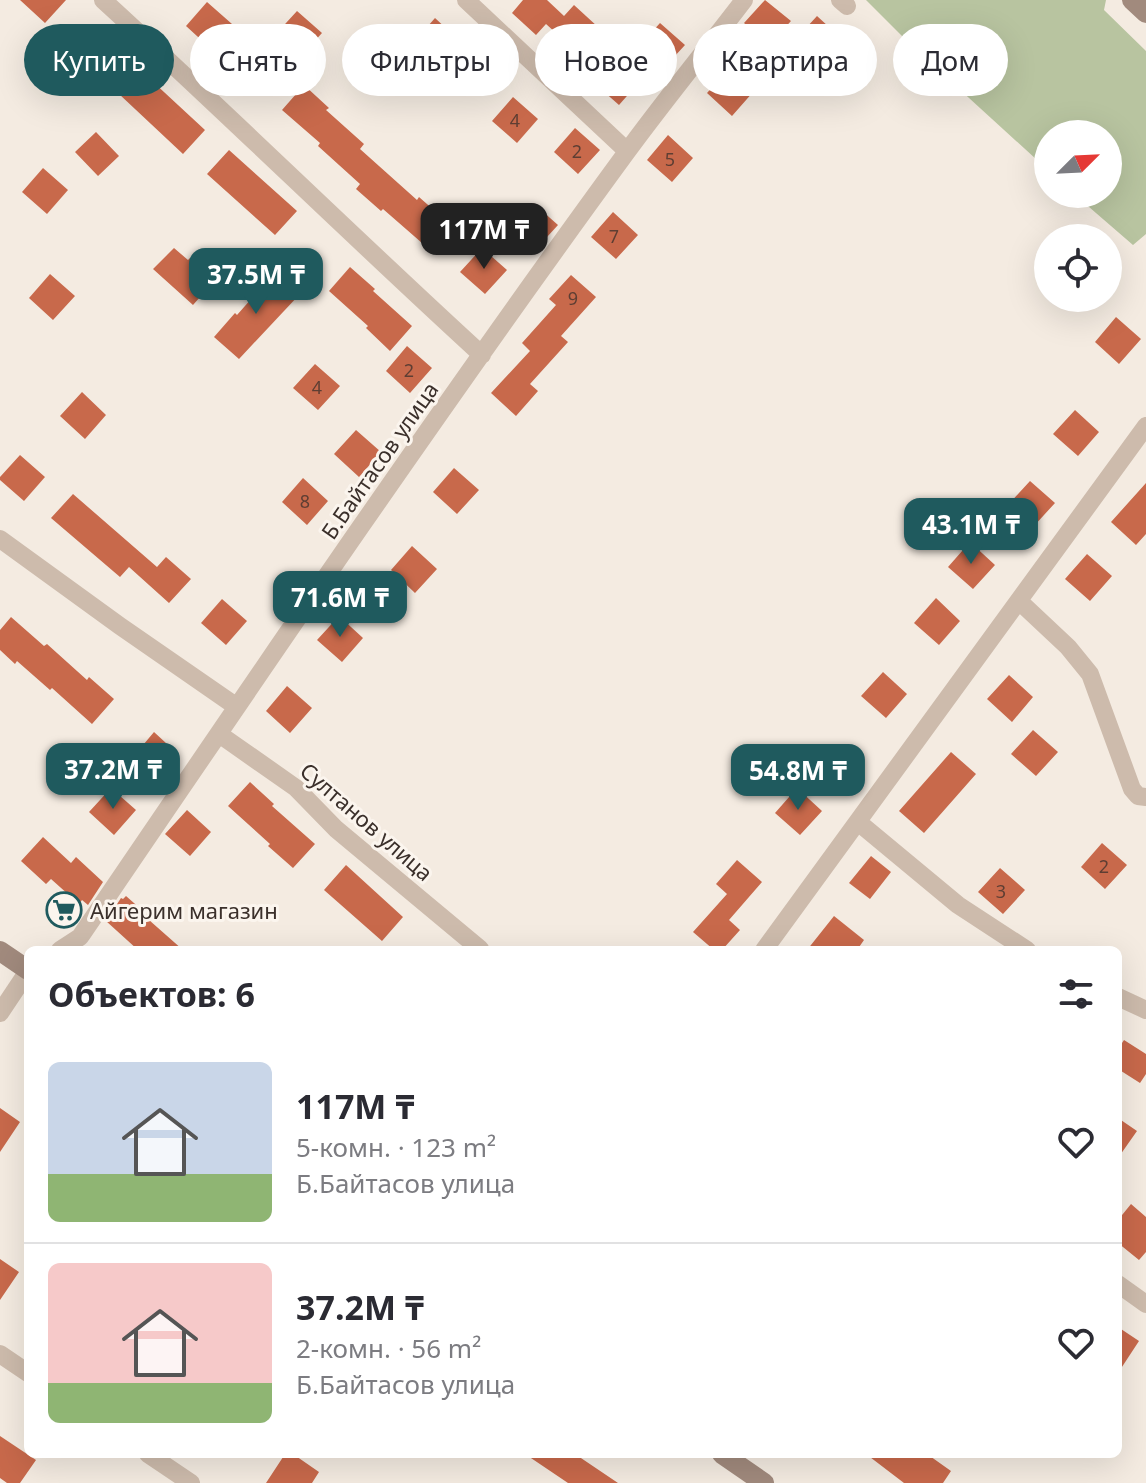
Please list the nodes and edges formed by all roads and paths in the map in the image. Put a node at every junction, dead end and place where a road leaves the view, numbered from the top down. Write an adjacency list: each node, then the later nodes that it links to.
1 (103, 0): 7 (street)
2 (466, 0): 6 (street)
3 (744, 0): 6 (street, Б.Байтасов улица)
4 (1132, 0): 5 (street)
5 (1146, 13)
6 (627, 151): 7 (street, Б.Байтасов улица)
7 (482, 355): 11 (street, Б.Байтасов улица)
8 (1146, 426): 10 (street)
9 (0, 539): 11 (street)
10 (1019, 601): 13 (street); 14 (street)
11 (237, 707): 12 (street, Б.Байтасов улица)
12 (219, 734): 15 (street, Б.Байтасов улица); 16 (street, Султанов улица)
13 (1146, 797)
14 (858, 822): 17 (street); 18 (street)
15 (66, 946)
16 (476, 946)
17 (767, 946)
18 (1021, 946)
19 (0, 951): 20 (street)
20 (24, 967)
21 (24, 976): 24 (street)
22 (1122, 999): 23 (street)
23 (1146, 1010)
24 (0, 1013)
25 (1122, 1287): 26 (street)
26 (1146, 1304)
27 (0, 1354): 28 (street)
28 (24, 1370)
29 (154, 1458): 31 (street)
30 (728, 1458): 32 (street)
31 (191, 1483)
32 (764, 1483)

